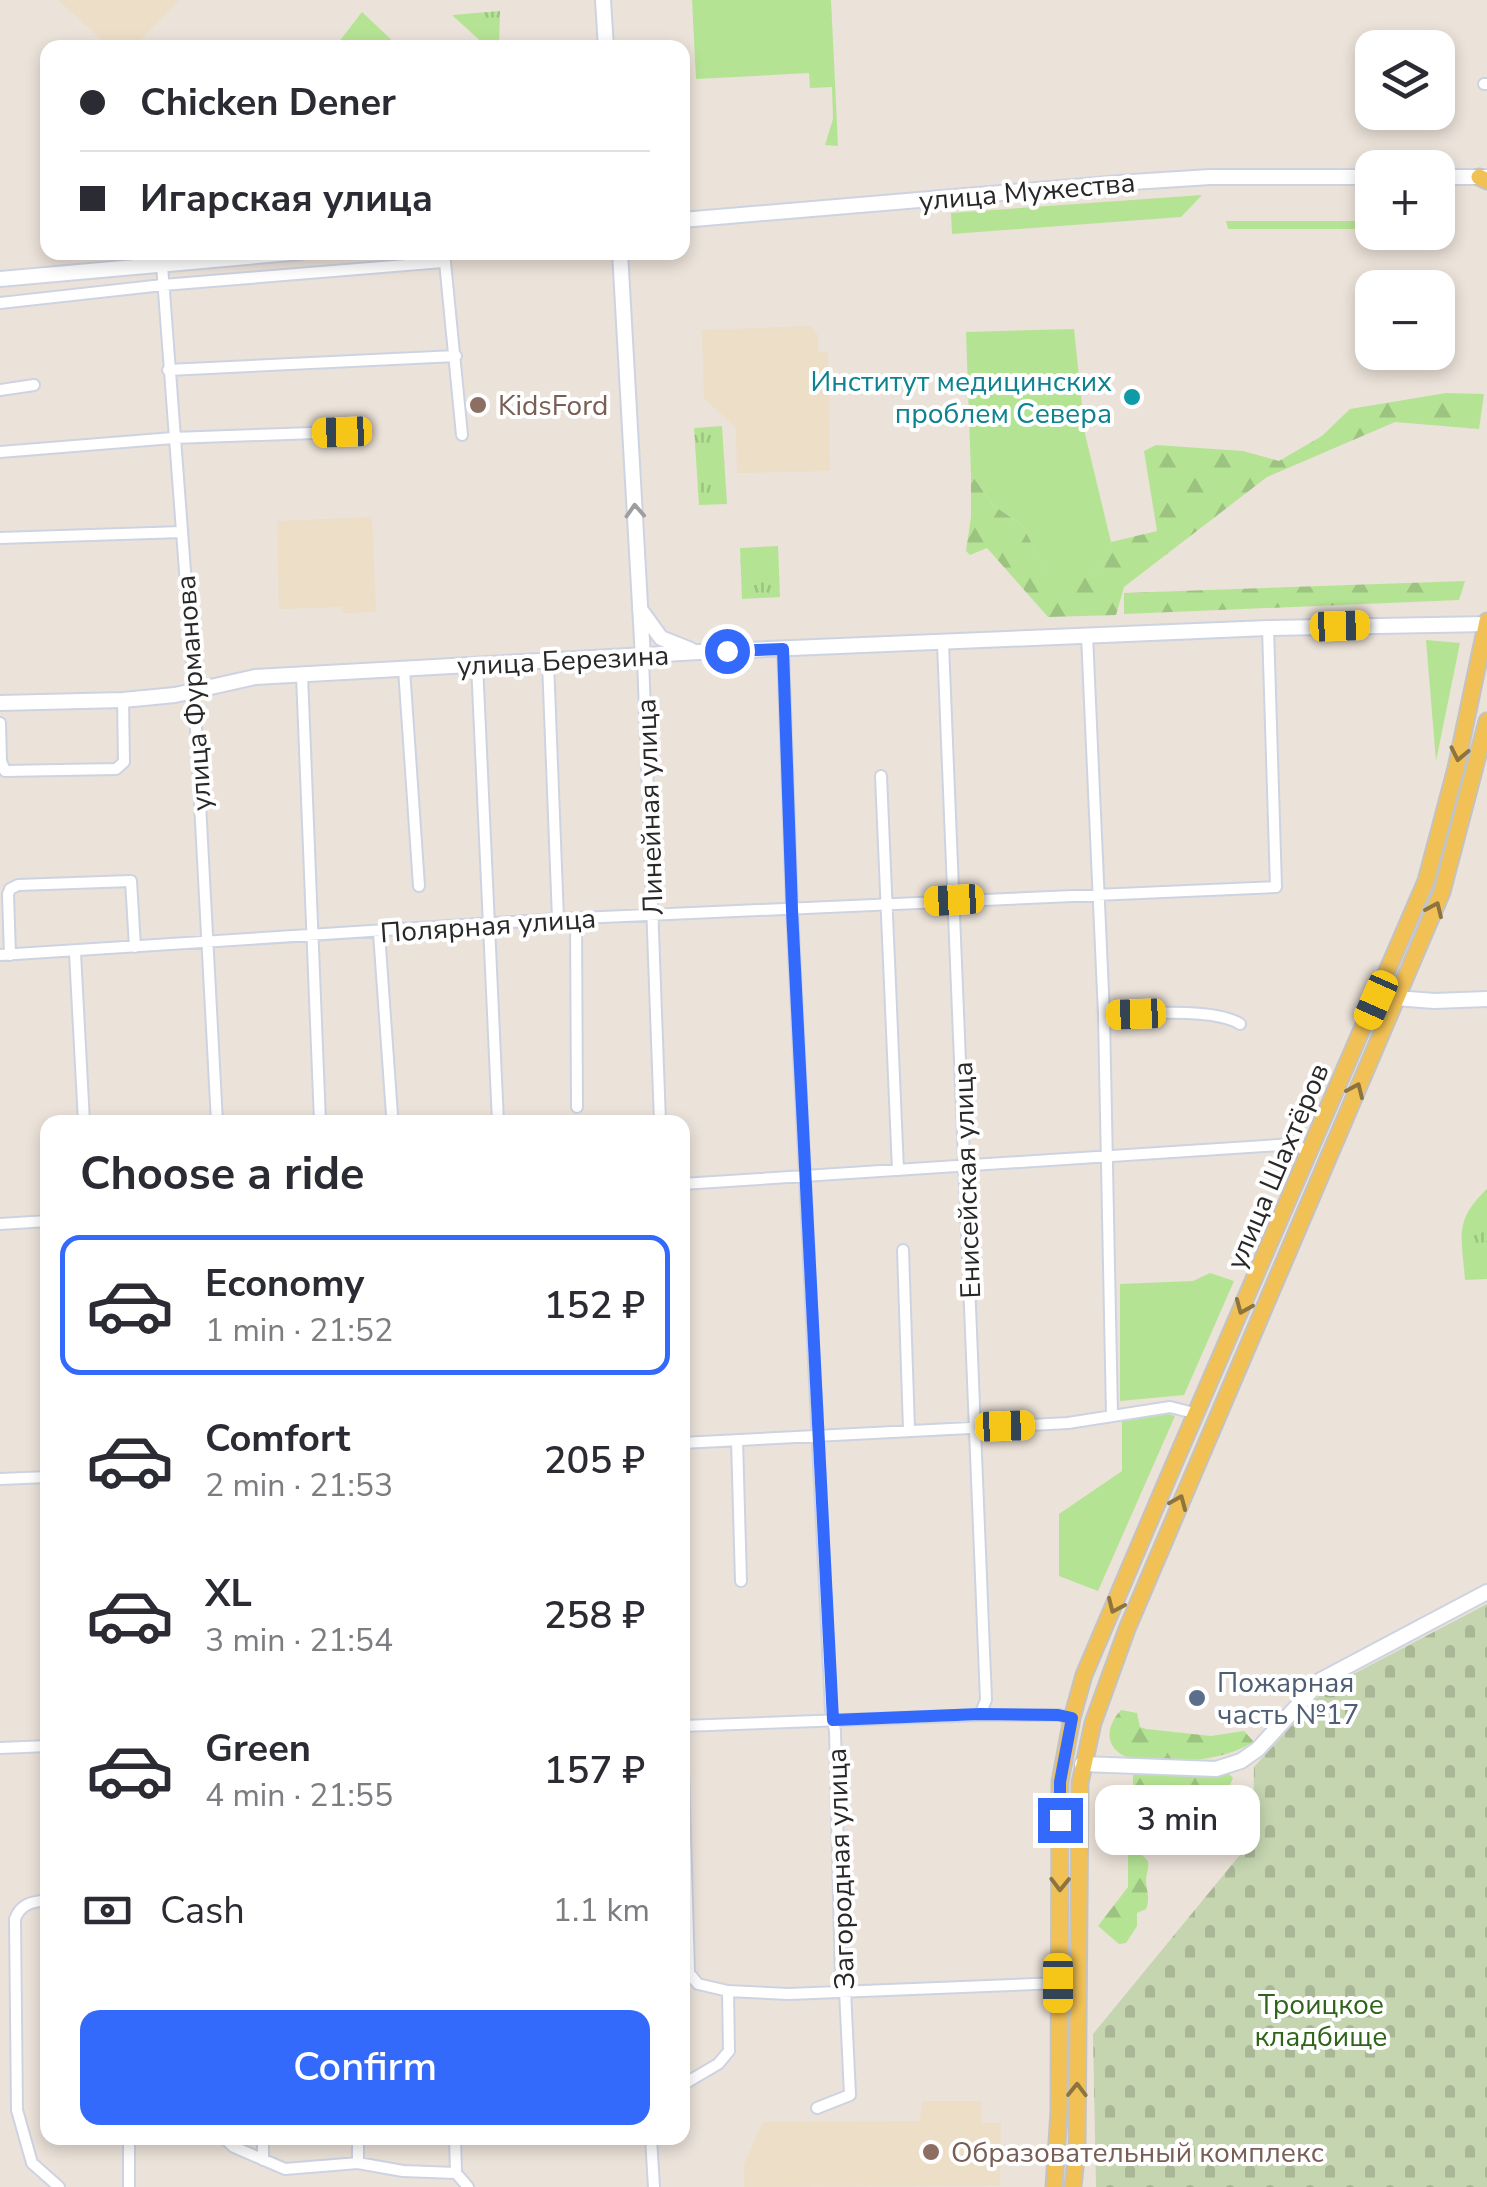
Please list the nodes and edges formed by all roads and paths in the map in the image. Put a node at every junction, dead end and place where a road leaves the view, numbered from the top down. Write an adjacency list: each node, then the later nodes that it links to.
1 (603, 0): 2 (street)
2 (606, 40)
3 (1355, 177): 6 (street, улица Мужества)
4 (1455, 177): 5 (street)
5 (1484, 178)
6 (690, 219)
7 (216, 260): 11 (street)
8 (414, 260): 13 (street)
9 (444, 260): 15 (street)
10 (620, 260): 25 (street, Линейная улица, one-way to 10)
11 (162, 265): 12 (street); 13 (street, улица Фурманова)
12 (0, 279)
13 (163, 285): 14 (street); 16 (street, улица Фурманова)
14 (0, 302)
15 (456, 356): 16 (street); 20 (street)
16 (168, 370): 21 (street, улица Фурманова)
17 (34, 385): 18 (street)
18 (0, 390)
19 (342, 432): 21 (street)
20 (462, 435)
21 (174, 438): 22 (street); 23 (street, улица Фурманова)
22 (0, 452)
23 (182, 532): 24 (street); 37 (street, улица Фурманова)
24 (0, 538)
25 (640, 609): 31 (street); 32 (street, Линейная улица)
26 (1487, 623): 27 (street, улица Березина); 69 (main road, улица Шахтёров, one-way to 69)
27 (1268, 628): 28 (street, улица Березина); 44 (street, Полярная улица)
28 (1087, 635): 29 (street, улица Березина); 44 (street)
29 (944, 644): 30 (street, улица Березина); 45 (street, Енисейская улица)
30 (783, 649): 31 (street, улица Березина); 47 (street, Загородная улица)
31 (699, 652): 32 (street, улица Березина)
32 (643, 658): 33 (street, улица Березина); 48 (street, Линейная улица)
33 (548, 662): 34 (street, улица Березина); 50 (street)
34 (477, 664): 35 (street, улица Березина); 51 (street)
35 (404, 669): 36 (street, улица Березина); 43 (street)
36 (302, 675): 37 (street, улица Березина); 53 (street)
37 (194, 691): 38 (street, улица Березина); 54 (street, улица Фурманова)
38 (123, 700): 39 (street, улица Березина); 41 (street)
39 (0, 703)
40 (1487, 721): 58 (main road, улица Шахтёров, one-way to 40)
41 (0, 723)
42 (881, 776): 46 (street)
43 (418, 886)
44 (1098, 893): 45 (street, Полярная улица); 60 (street)
45 (954, 900): 46 (street, Полярная улица); 71 (street, Енисейская улица)
46 (888, 903): 47 (street, Полярная улица); 72 (street)
47 (792, 910): 48 (street, Полярная улица); 73 (street, Загородная улица)
48 (653, 916): 49 (street, Полярная улица); 68 (street, Линейная улица)
49 (576, 918): 50 (street, Полярная улица); 62 (street)
50 (558, 920): 51 (street, Полярная улица)
51 (488, 924): 52 (street, Полярная улица); 67 (street)
52 (380, 933): 53 (street, Полярная улица); 66 (street)
53 (312, 936): 54 (street, Полярная улица); 65 (street)
54 (208, 941): 55 (street, Полярная улица); 64 (street, улица Фурманова)
55 (135, 947): 56 (street, Полярная улица); 57 (street)
56 (75, 952): 57 (street, Полярная улица); 63 (street)
57 (5, 955)
58 (1396, 998): 59 (street); 95 (main road, улица Шахтёров, one-way to 58)
59 (1487, 999)
60 (1104, 1015): 61 (street); 70 (street)
61 (1240, 1024)
62 (577, 1107)
63 (84, 1115)
64 (217, 1115)
65 (320, 1115)
66 (392, 1115)
67 (498, 1115)
68 (660, 1115)
69 (1309, 1153): 70 (street); 78 (main road, улица Шахтёров, one-way to 78)
70 (1108, 1158): 71 (street); 79 (street)
71 (966, 1167): 72 (street); 80 (street, Енисейская улица)
72 (898, 1170): 73 (street)
73 (806, 1176): 74 (street); 82 (street, Загородная улица)
74 (690, 1183)
75 (40, 1222): 76 (street)
76 (0, 1224)
77 (903, 1250): 81 (street)
78 (1198, 1414): 79 (street); 90 (main road, улица Шахтёров, one-way to 90)
79 (1112, 1416): 80 (street)
80 (974, 1427): 81 (street); 89 (street, Енисейская улица)
81 (909, 1430): 82 (street)
82 (817, 1434): 83 (street); 91 (street, Загородная улица)
83 (737, 1440): 84 (street); 87 (street)
84 (690, 1442)
85 (40, 1477): 86 (street)
86 (0, 1479)
87 (741, 1581)
88 (1487, 1592): 95 (street)
89 (980, 1714): 90 (street); 91 (street)
90 (1072, 1718): 98 (main road, улица Шахтёров, one-way to 98)
91 (833, 1720): 92 (street); 99 (street, Загородная улица)
92 (690, 1728)
93 (40, 1746): 94 (street)
94 (0, 1748)
95 (1082, 1764): 119 (main road, улица Шахтёров, one-way to 95)
96 (40, 1901): 102 (street)
97 (690, 1973): 100 (street)
98 (1058, 1983): 99 (street); 118 (main road, улица Шахтёров)
99 (845, 1990): 100 (street); 104 (street, Загородная улица)
100 (728, 1991): 103 (street)
101 (0, 2008): 102 (street)
102 (15, 2008): 114 (street)
103 (690, 2080)
104 (817, 2108)
105 (129, 2145): 115 (street)
106 (232, 2145): 111 (street)
107 (263, 2145): 111 (street)
108 (358, 2145): 112 (street)
109 (455, 2145): 113 (street)
110 (652, 2145): 117 (street)
111 (263, 2160): 112 (street)
112 (358, 2163): 113 (street)
113 (456, 2172): 116 (street)
114 (59, 2187)
115 (130, 2187)
116 (468, 2187)
117 (654, 2187)
118 (1054, 2187)
119 (1073, 2187)

